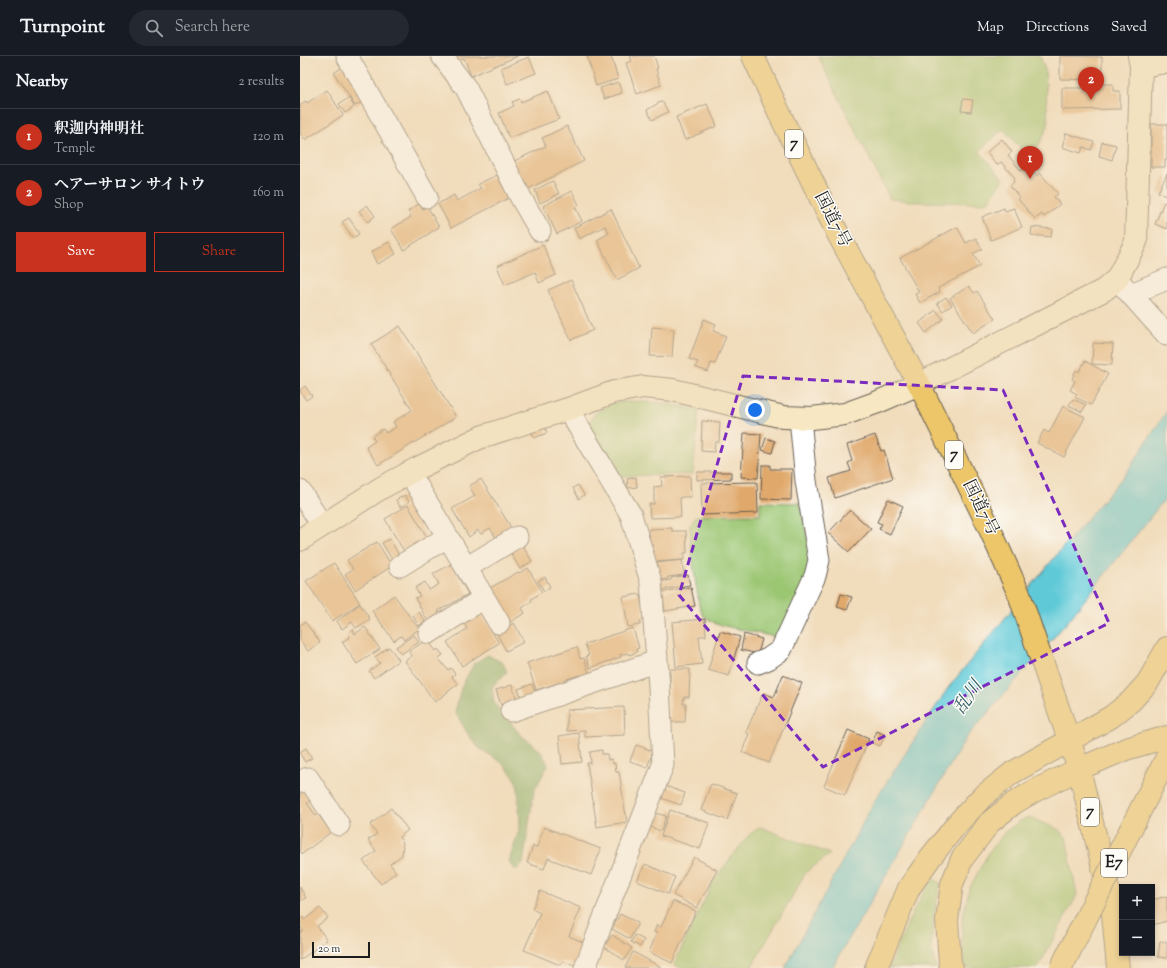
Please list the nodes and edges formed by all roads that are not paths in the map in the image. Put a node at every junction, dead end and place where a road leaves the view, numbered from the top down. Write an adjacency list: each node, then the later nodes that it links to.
1 (347, 56): 6 (street)
2 (442, 56): 7 (street)
3 (753, 56): 11 (highway, 国道7号 / 7)
4 (1140, 61): 5 (street); 9 (street)
5 (1167, 62)
6 (427, 197)
7 (540, 231)
8 (1167, 279): 9 (street)
9 (1124, 287): 10 (street); 11 (street)
10 (1167, 335)
11 (919, 384): 13 (street); 30 (highway, 国道7号 / 7)
12 (568, 409): 13 (street); 14 (street); 26 (street)
13 (800, 418): 27 (street)
14 (409, 472): 16 (street); 17 (street)
15 (300, 491): 16 (street)
16 (322, 525): 19 (street)
17 (447, 537): 20 (street); 21 (street)
18 (517, 538): 21 (street)
19 (300, 540)
20 (400, 566)
21 (466, 568): 22 (street)
22 (484, 598): 23 (street); 24 (street)
23 (499, 623)
24 (429, 633)
25 (1167, 648): 30 (highway)
26 (657, 661): 28 (street); 35 (street)
27 (758, 663)
28 (511, 711)
29 (1167, 737): 32 (highway)
30 (1070, 740): 32 (highway, 国道7号 / 7); 36 (highway)
31 (1167, 757): 38 (highway, E7, bridge)
32 (1079, 769): 37 (highway); 39 (highway, 国道7号 / 7)
33 (300, 782): 34 (street)
34 (339, 824)
35 (585, 968)
36 (876, 968)
37 (952, 968)
38 (1061, 968)
39 (1118, 968)

